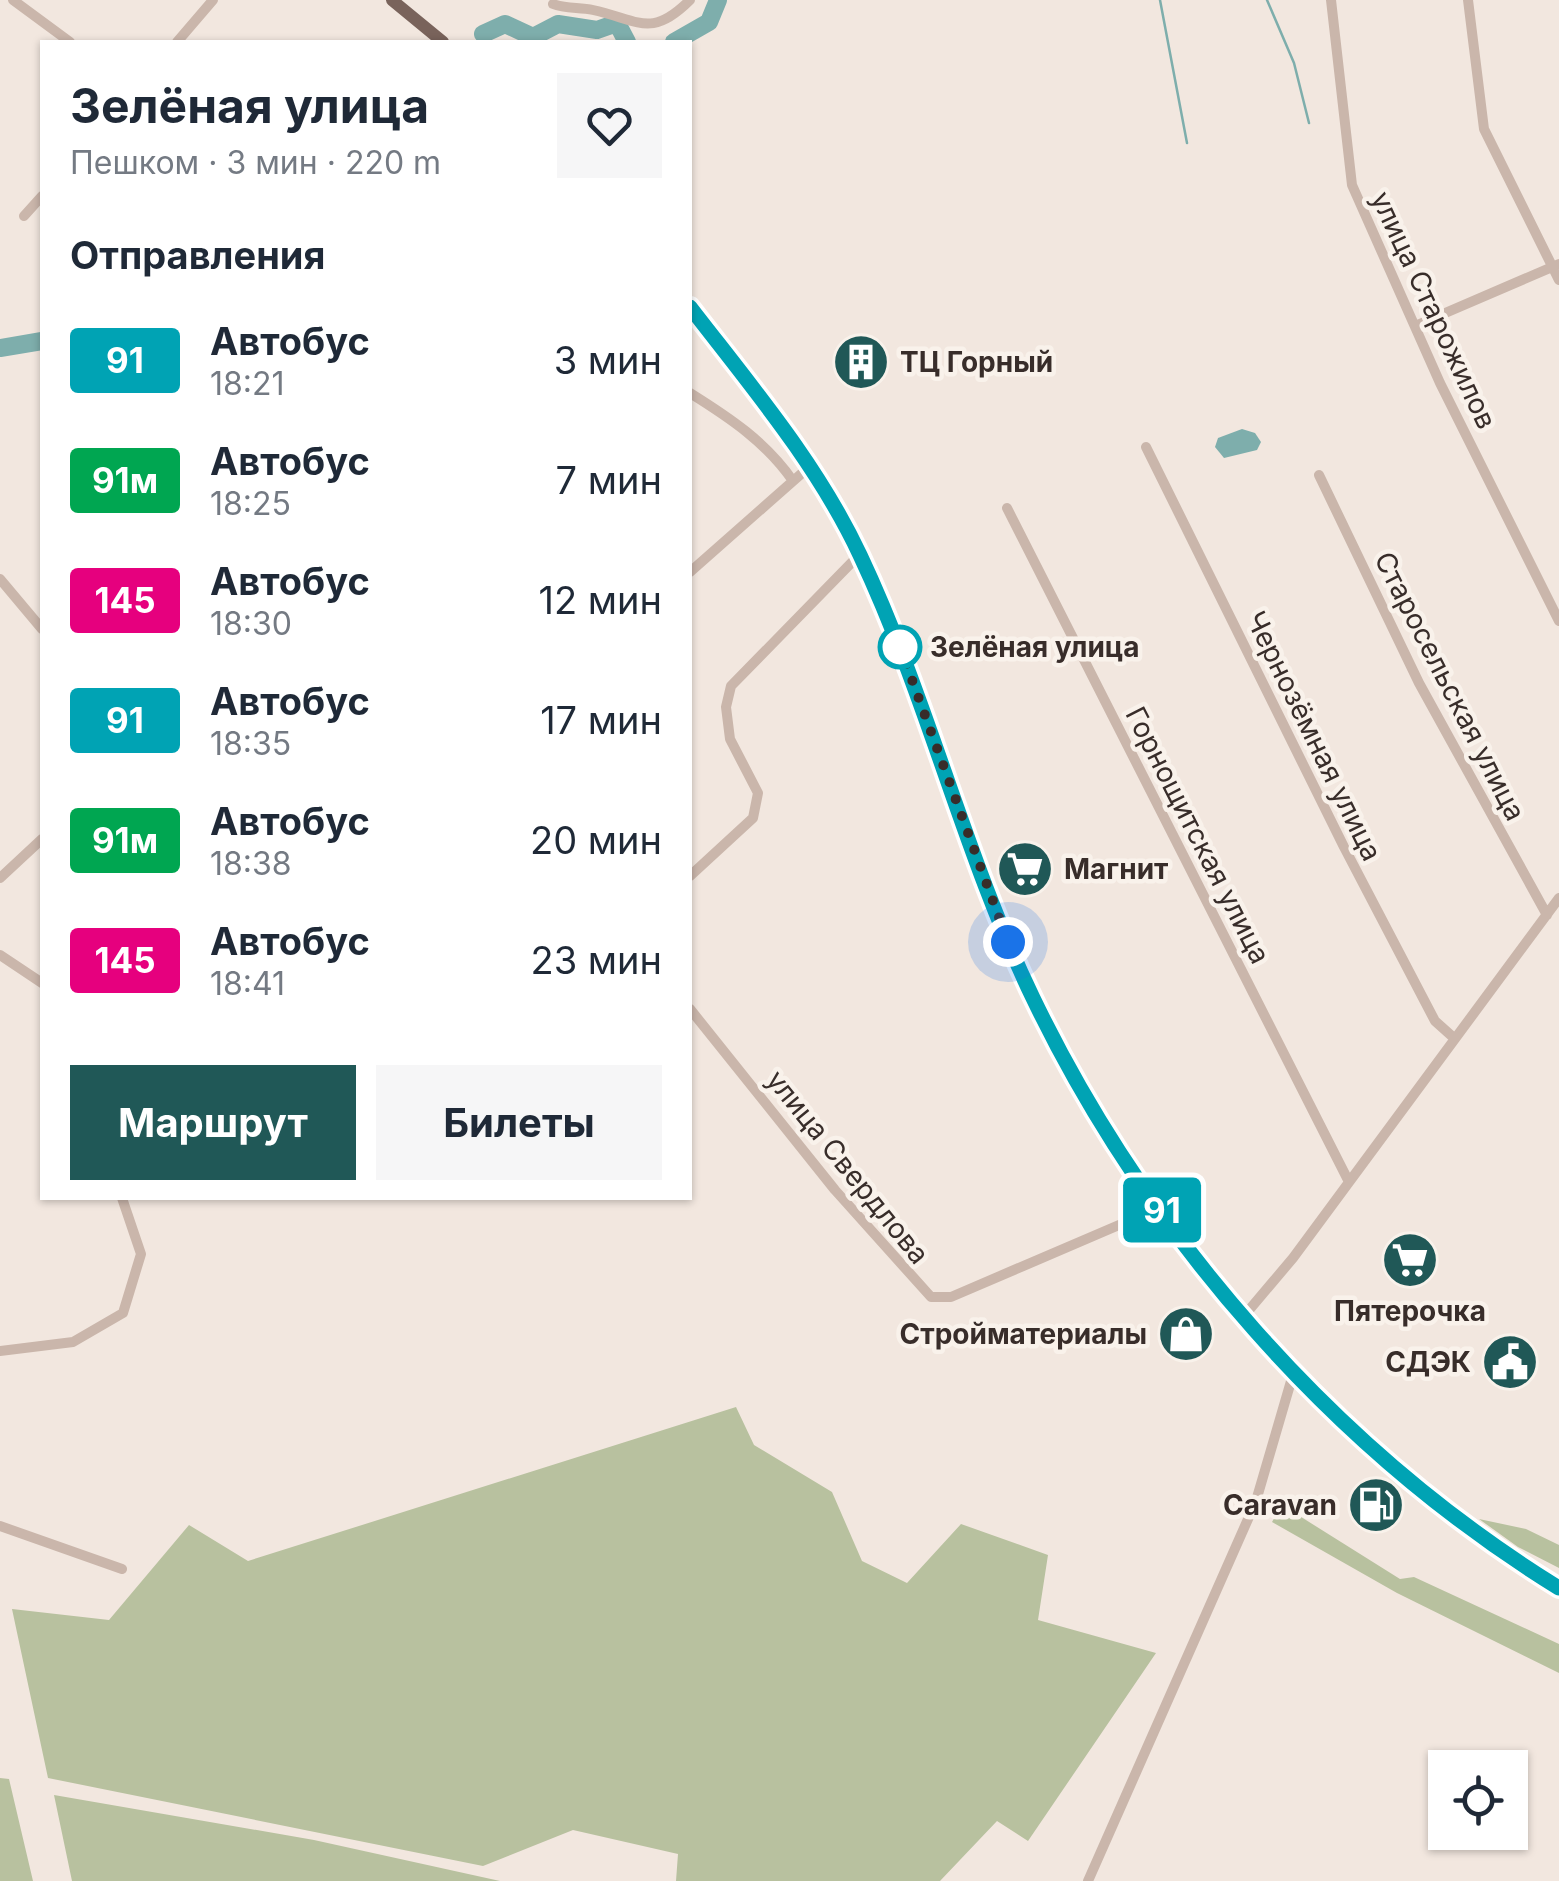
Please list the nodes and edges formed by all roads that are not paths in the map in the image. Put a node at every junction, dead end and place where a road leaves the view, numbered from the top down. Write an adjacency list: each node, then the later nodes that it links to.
1 (13, 0): 8 (street)
2 (213, 0): 9 (street)
3 (392, 0): 10 (main road)
4 (690, 0): 7 (street)
5 (1331, 0): 16 (street, улица Старожилов)
6 (1468, 0): 13 (street)
7 (553, 4)
8 (67, 40)
9 (180, 40)
10 (441, 40)
11 (40, 198): 12 (street)
12 (24, 216)
13 (1556, 266): 14 (street); 16 (street)
14 (1559, 280)
15 (692, 310): 19 (main road)
16 (1415, 326): 28 (street, улица Старожилов)
17 (692, 394): 21 (street)
18 (1146, 447): 38 (street, Чернозёмная улица)
19 (810, 467): 21 (street); 23 (main road)
20 (1319, 475): 34 (street, Старосельская улица)
21 (793, 481): 24 (street)
22 (1007, 508): 39 (street, Горнощитская улица)
23 (860, 554): 31 (street); 41 (main road)
24 (692, 570)
25 (0, 579): 27 (street)
26 (40, 611): 27 (street)
27 (33, 617): 29 (street)
28 (1559, 620)
29 (40, 626)
30 (40, 841): 32 (street)
31 (692, 874)
32 (0, 878)
33 (1559, 898): 34 (street)
34 (1547, 915): 38 (street)
35 (0, 955): 36 (street)
36 (40, 982)
37 (692, 1011): 41 (street, улица Свердлова)
38 (1454, 1038): 39 (street)
39 (1350, 1182): 42 (street)
40 (123, 1200): 43 (street)
41 (1161, 1208): 42 (main road)
42 (1244, 1316): 44 (main road)
43 (0, 1351)
44 (1294, 1371): 47 (main road); 48 (street)
45 (0, 1526): 46 (street)
46 (122, 1569)
47 (1559, 1588)
48 (1088, 1881)

